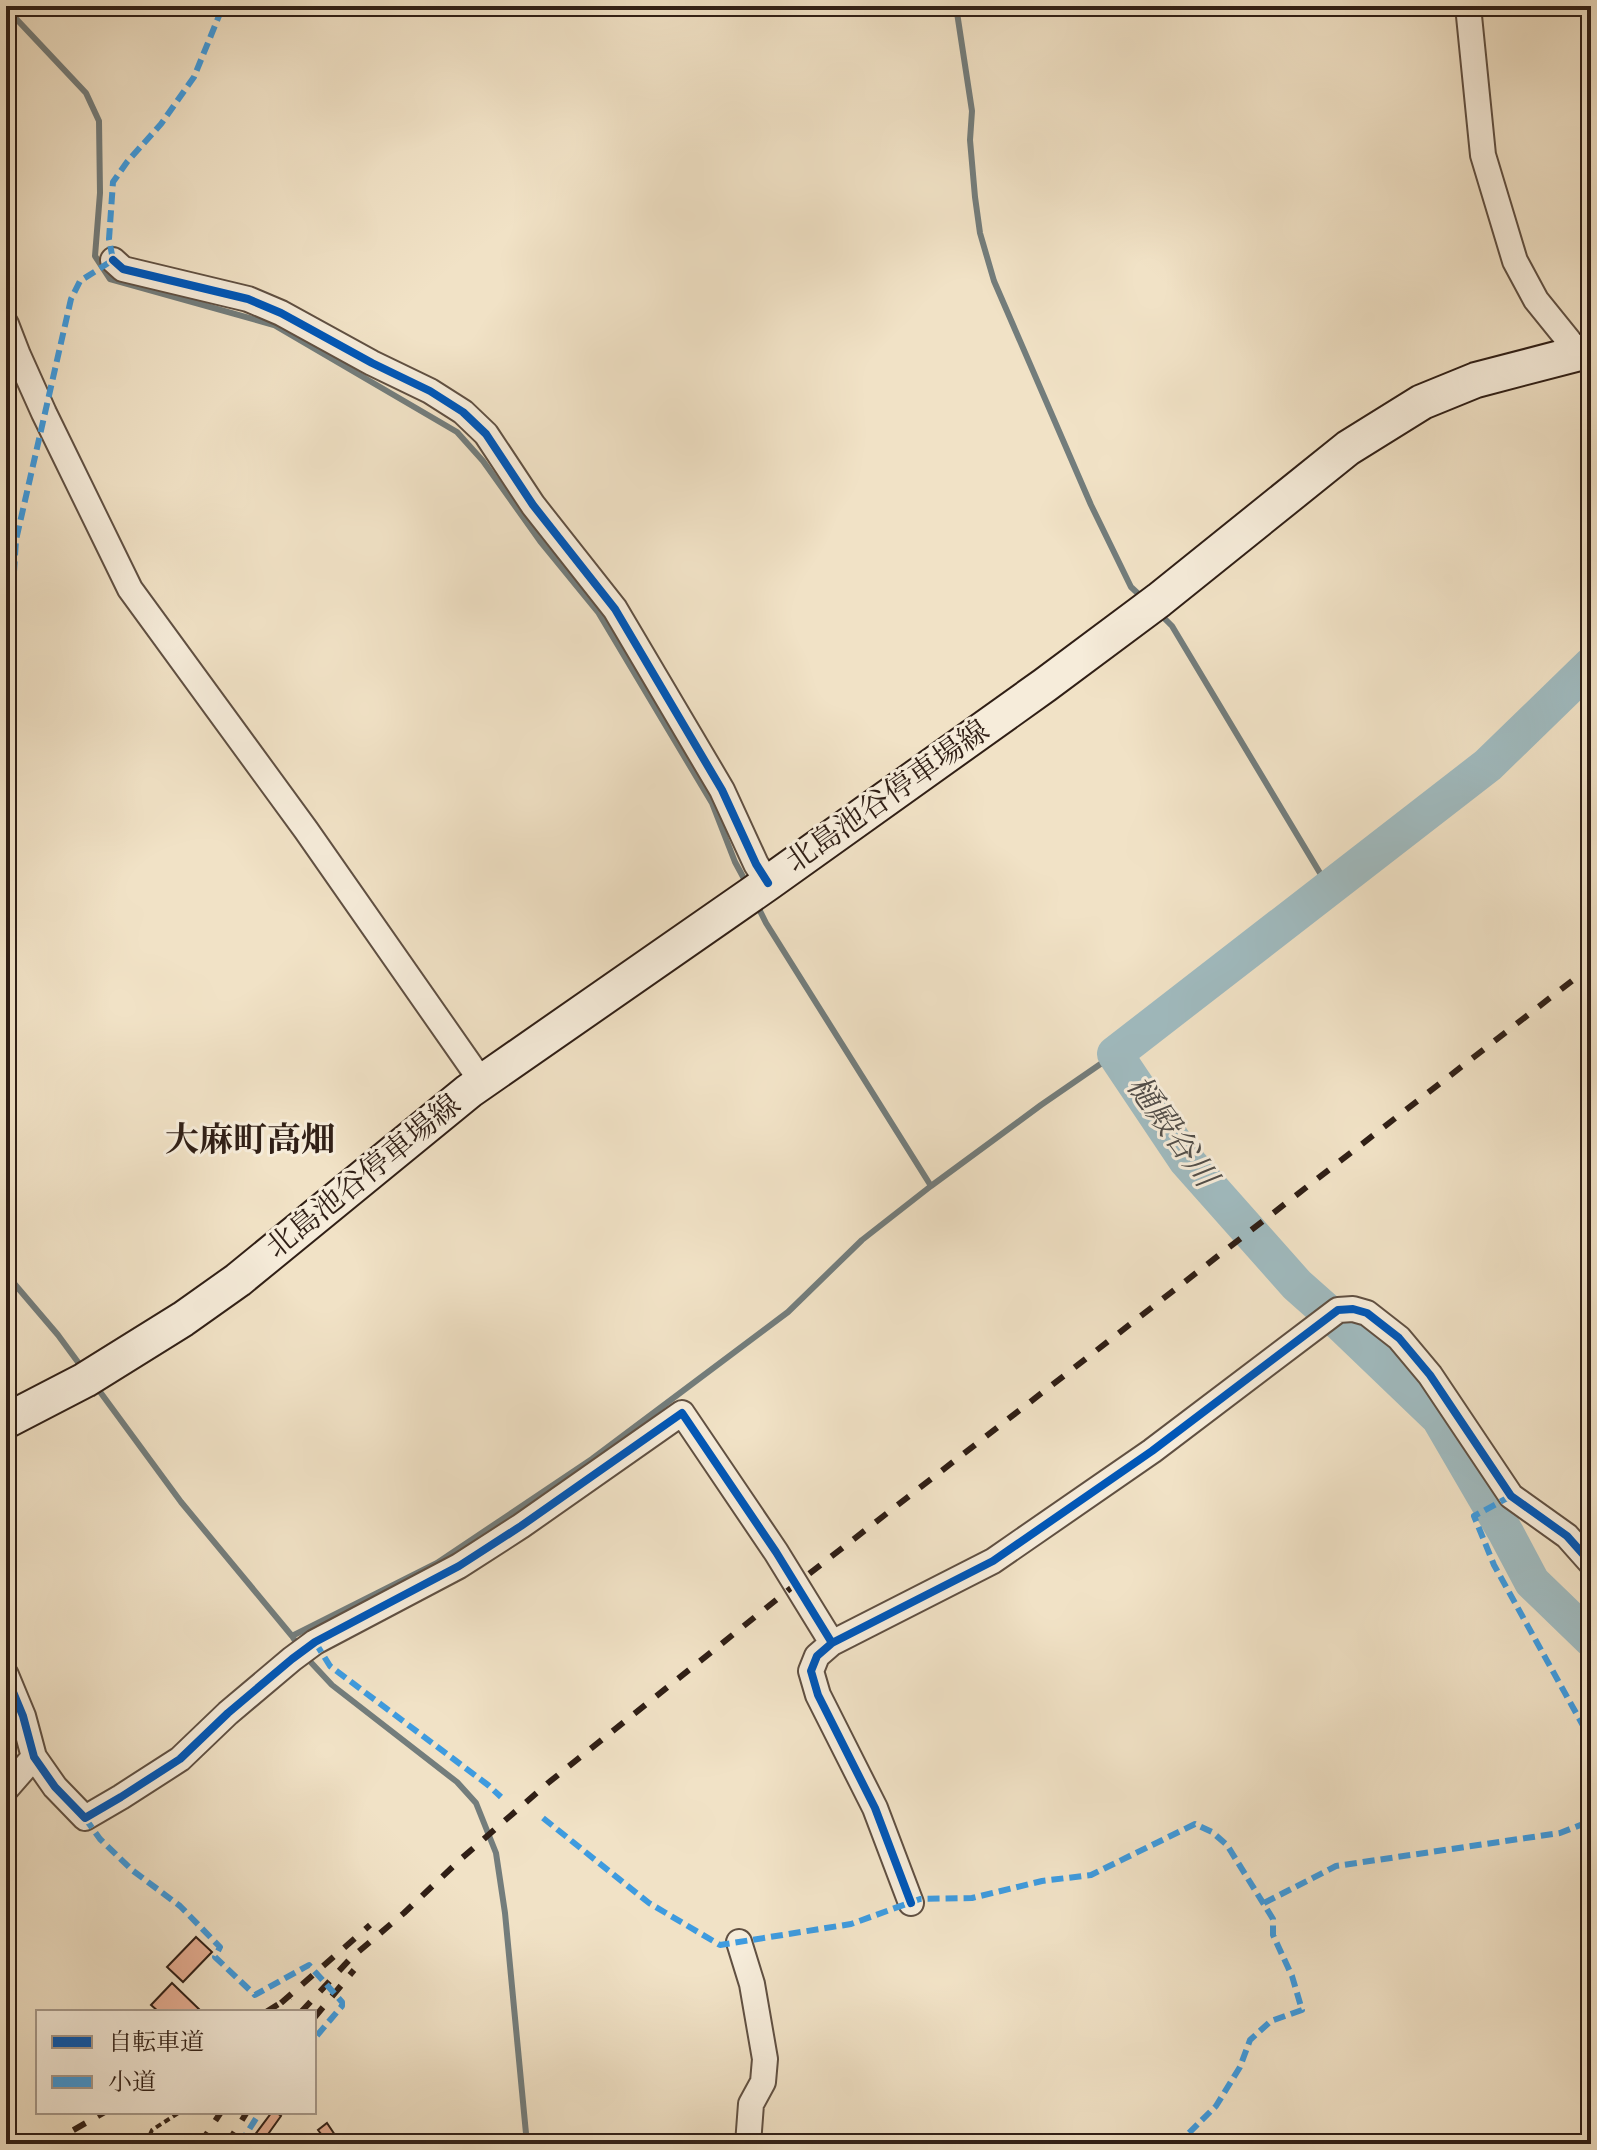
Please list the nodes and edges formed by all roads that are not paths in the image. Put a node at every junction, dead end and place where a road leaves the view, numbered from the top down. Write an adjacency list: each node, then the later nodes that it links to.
1 (1468, 6): 4 (street)
2 (113, 260): 5 (street)
3 (6, 324): 6 (street)
4 (1585, 351): 5 (main road, 北島池谷停車場線)
5 (757, 890): 6 (main road, 北島池谷停車場線)
6 (482, 1082): 7 (main road, 北島池谷停車場線)
7 (6, 1421)
8 (1591, 1563): 9 (street)
9 (832, 1643): 11 (street); 13 (street)
10 (6, 1675): 11 (street)
11 (34, 1757): 12 (street)
12 (6, 1789)
13 (911, 1903)
14 (739, 1942): 15 (street)
15 (748, 2144)

